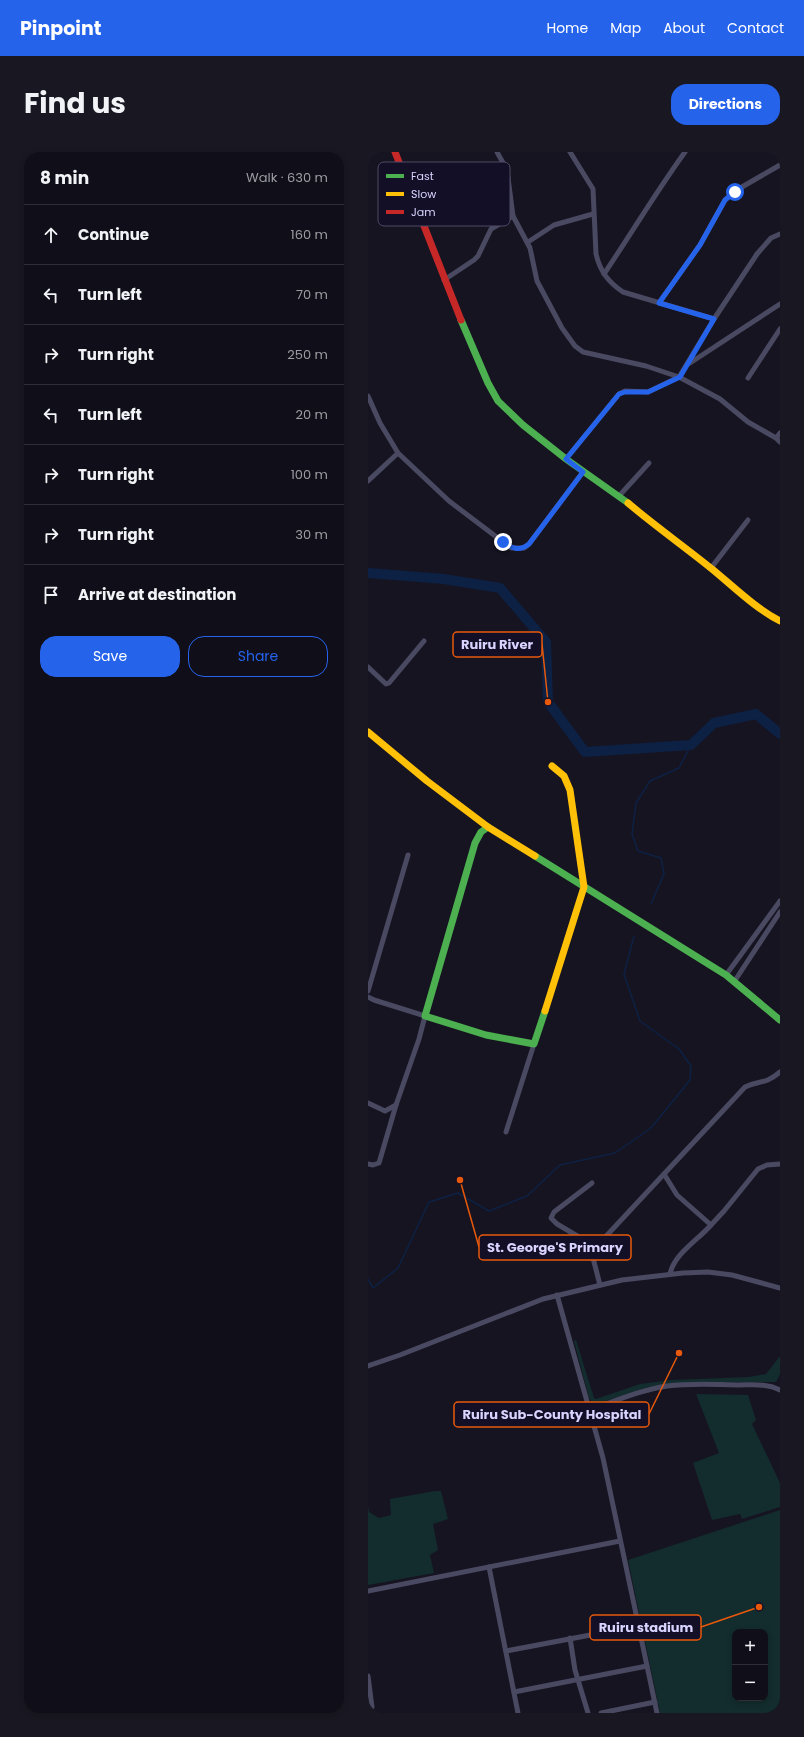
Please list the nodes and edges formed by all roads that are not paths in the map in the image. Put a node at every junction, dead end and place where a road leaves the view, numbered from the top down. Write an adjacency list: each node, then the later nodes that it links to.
1 (395, 152): 5 (street)
2 (497, 152): 6 (street)
3 (570, 152): 9 (street)
4 (685, 152): 16 (street)
5 (399, 162)
6 (502, 162)
7 (780, 165): 18 (street)
8 (510, 186): 10 (street)
9 (593, 214): 15 (street); 16 (street)
10 (513, 216): 11 (street); 15 (street)
11 (510, 218)
12 (423, 226): 17 (street)
13 (497, 226): 17 (street)
14 (780, 234): 20 (street)
15 (528, 242): 23 (street)
16 (604, 274): 18 (street)
17 (444, 280): 29 (street)
18 (659, 303): 20 (street)
19 (780, 304): 22 (street)
20 (714, 319): 22 (street)
21 (780, 329): 24 (street)
22 (687, 364): 23 (street)
23 (680, 377): 27 (street); 29 (street)
24 (748, 378)
25 (368, 396): 28 (street)
26 (780, 433): 27 (street)
27 (778, 440)
28 (398, 454): 31 (street); 32 (street)
29 (566, 459): 31 (street)
30 (649, 463): 33 (street)
31 (583, 472): 33 (street)
32 (368, 481)
33 (618, 496): 35 (street)
34 (748, 520): 35 (street)
35 (711, 568): 36 (street)
36 (780, 621)
37 (424, 641): 38 (street)
38 (368, 667)
39 (368, 732): 41 (street)
40 (552, 766): 43 (street)
41 (488, 827): 43 (street); 52 (street)
42 (408, 855): 50 (street)
43 (584, 887): 48 (street); 54 (street)
44 (780, 901): 46 (street)
45 (780, 912): 47 (street)
46 (745, 950): 47 (street); 48 (street)
47 (752, 955): 49 (street)
48 (726, 975): 49 (street)
49 (734, 982): 53 (street)
50 (368, 991)
51 (368, 997): 52 (street)
52 (425, 1016): 54 (street); 57 (street)
53 (780, 1020)
54 (534, 1044): 58 (street)
55 (780, 1072): 61 (street)
56 (368, 1104): 57 (street)
57 (396, 1105): 59 (street)
58 (506, 1132)
59 (368, 1164)
60 (780, 1164): 63 (street)
61 (664, 1174): 63 (street); 64 (street)
62 (592, 1183): 64 (street)
63 (711, 1225): 65 (street)
64 (596, 1247): 66 (street)
65 (670, 1274): 66 (street); 67 (street)
66 (600, 1285): 68 (street)
67 (780, 1288)
68 (558, 1295): 69 (street); 71 (street)
69 (368, 1366)
70 (780, 1390): 71 (street)
71 (590, 1410): 72 (street)
72 (620, 1541): 73 (street); 75 (street)
73 (489, 1567): 74 (street); 77 (street)
74 (368, 1591)
75 (638, 1626): 76 (street); 78 (street)
76 (570, 1638): 77 (street); 80 (street)
77 (506, 1651): 81 (street)
78 (647, 1666): 80 (street); 82 (street)
79 (368, 1676): 83 (street)
80 (578, 1679): 81 (street); 85 (street)
81 (514, 1692): 84 (street)
82 (655, 1702): 86 (street); 87 (street)
83 (372, 1707)
84 (518, 1713)
85 (588, 1713)
86 (601, 1713)
87 (657, 1713)

